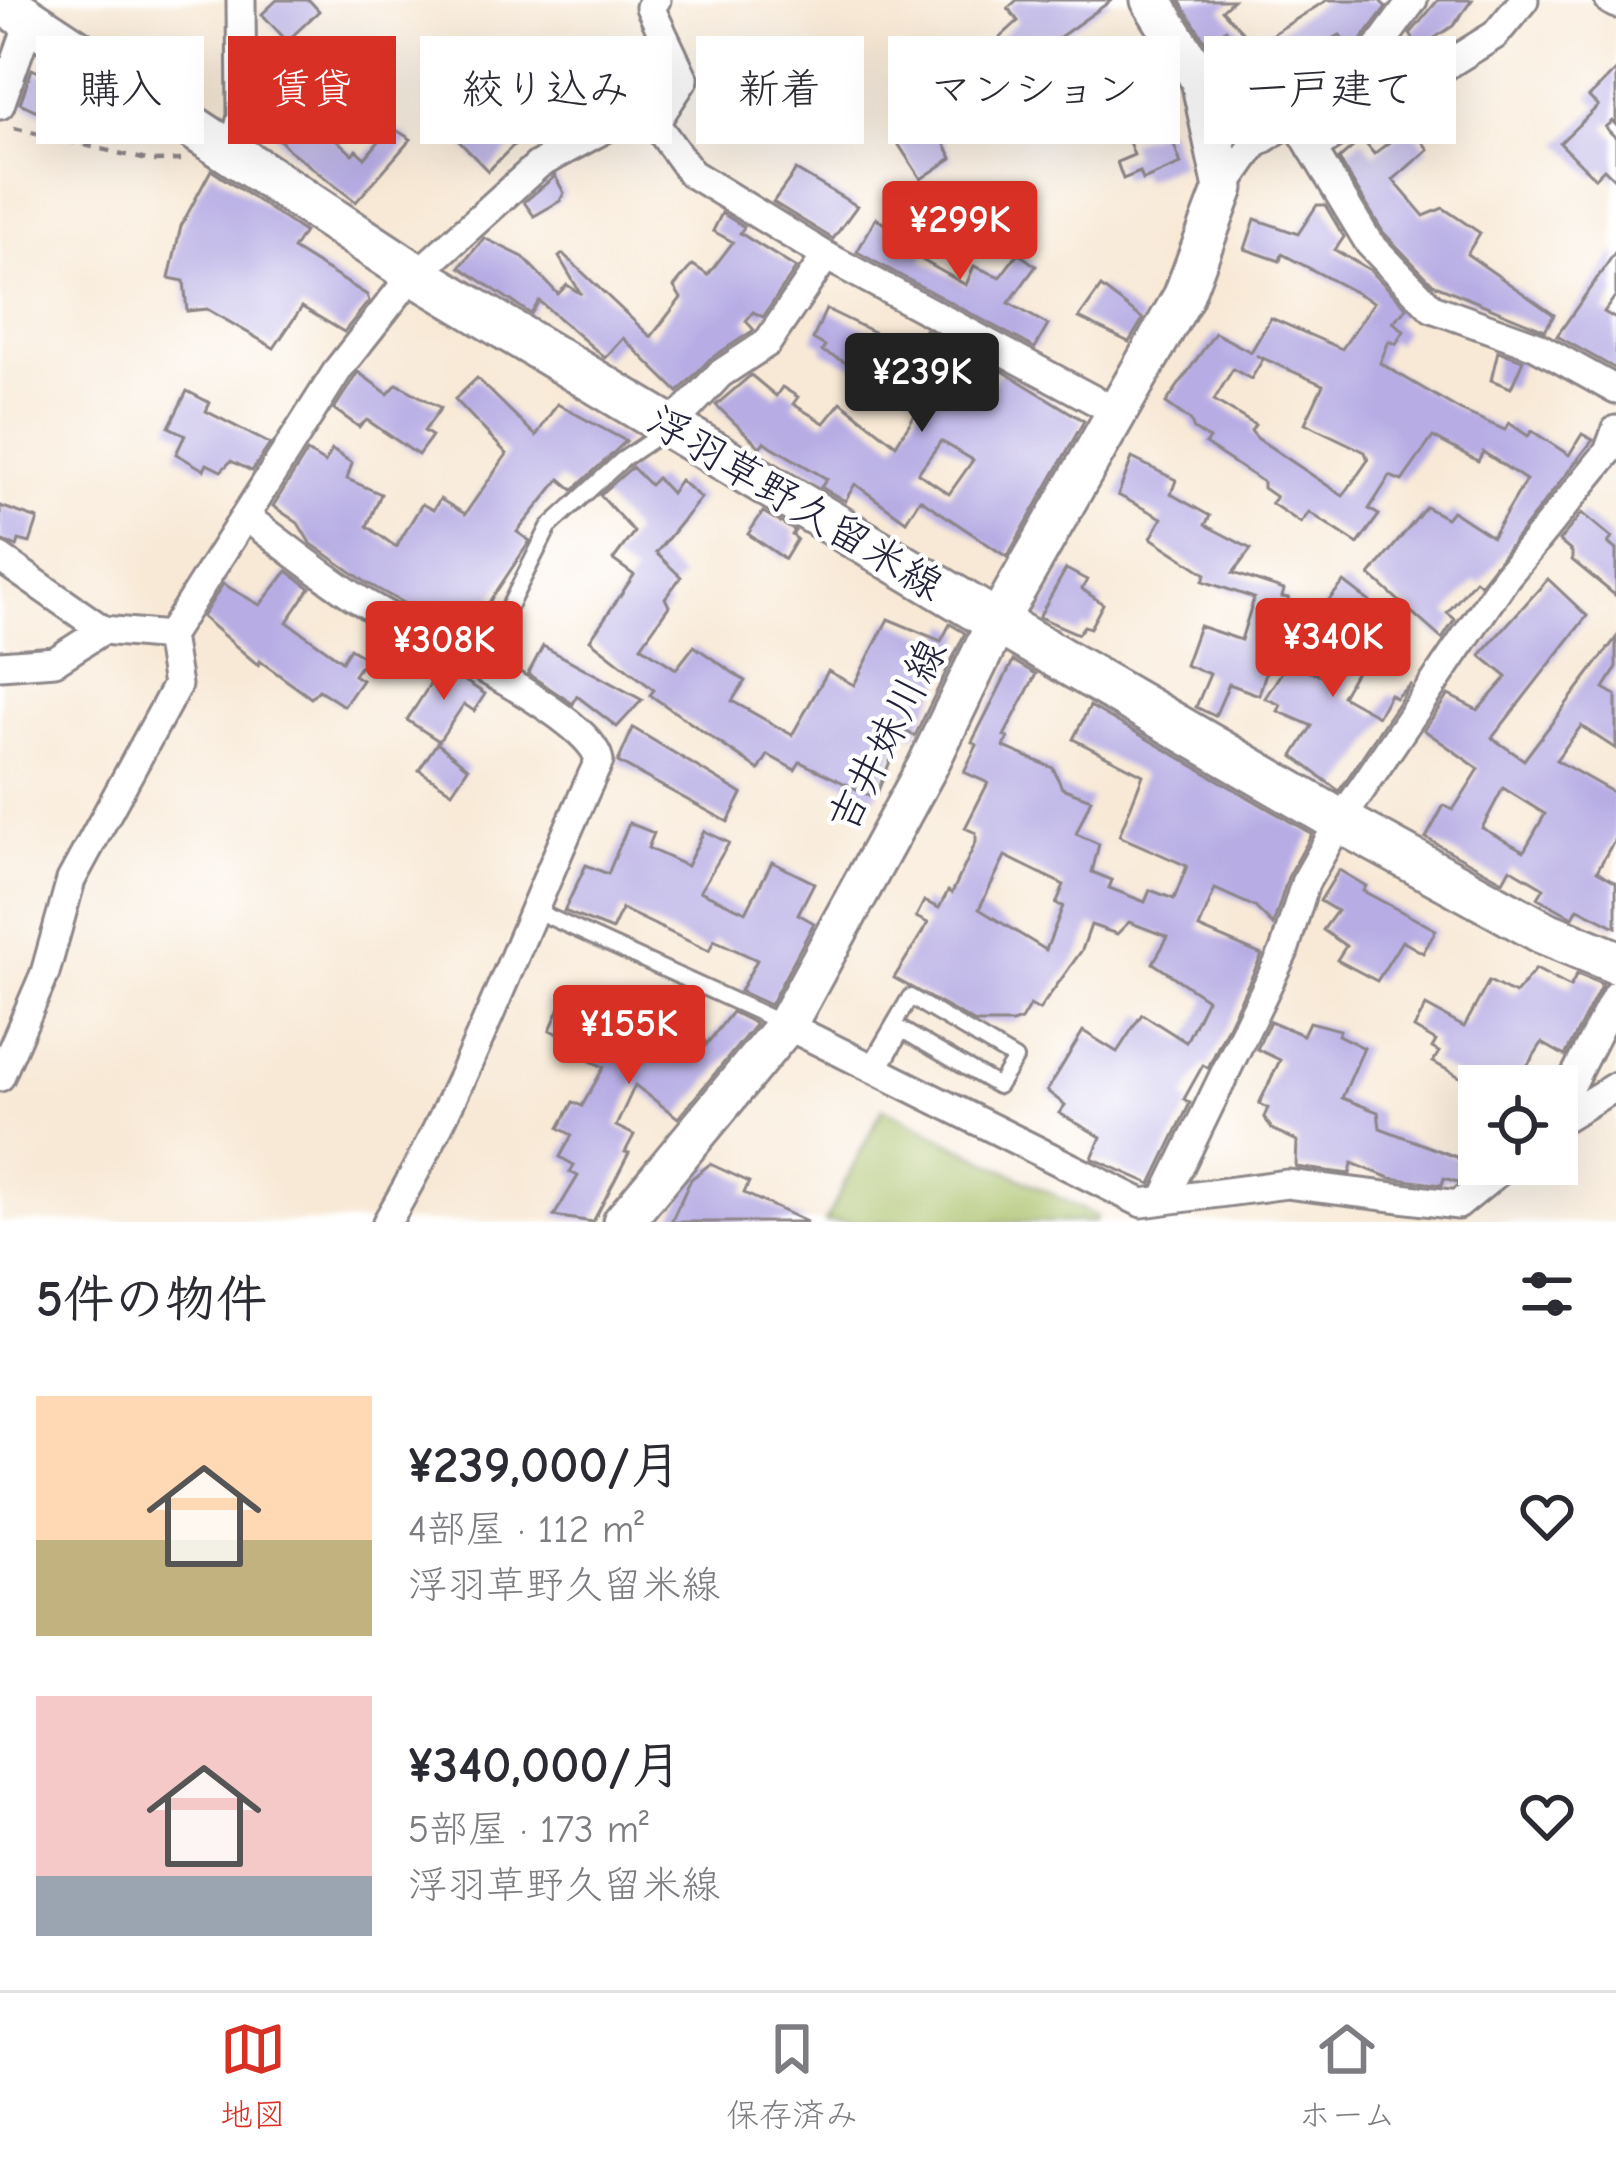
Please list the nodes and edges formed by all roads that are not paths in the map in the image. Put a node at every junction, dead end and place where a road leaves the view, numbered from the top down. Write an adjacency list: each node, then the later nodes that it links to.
1 (656, 0): 7 (street)
2 (1151, 0): 18 (main road)
3 (1413, 0): 8 (street)
4 (1524, 0): 16 (street)
5 (247, 5): 17 (street)
6 (15, 10): 11 (street); 17 (main road, 浮羽草野久留米線)
7 (664, 36)
8 (1387, 36)
9 (672, 54): 10 (street)
10 (672, 98)
11 (0, 105)
12 (577, 144): 20 (street)
13 (671, 144): 19 (street)
14 (1256, 144): 18 (street)
15 (1309, 144): 16 (street)
16 (1312, 149): 21 (street)
17 (228, 150): 20 (main road, 浮羽草野久留米線)
18 (1224, 188): 22 (main road, 吉井妹川線)
19 (826, 256): 22 (street); 23 (street)
20 (418, 276): 23 (main road, 浮羽草野久留米線); 25 (street)
21 (1616, 390)
22 (1118, 413): 27 (main road, 吉井妹川線)
23 (670, 427): 27 (main road, 浮羽草野久留米線); 31 (lane)
24 (1616, 430): 32 (street)
25 (246, 517): 29 (street); 31 (street)
26 (0, 558): 28 (street)
27 (997, 622): 32 (main road, 浮羽草野久留米線); 36 (main road, 吉井妹川線)
28 (103, 630): 29 (street); 30 (street)
29 (169, 636): 39 (street)
30 (0, 665)
31 (478, 666): 33 (street)
32 (1340, 821): 34 (main road, 浮羽草野久留米線); 43 (street)
33 (534, 910): 36 (lane); 45 (street)
34 (1616, 962)
35 (1616, 995): 38 (street)
36 (786, 1025): 37 (street); 46 (main road, 吉井妹川線)
37 (874, 1069): 37 (lane); 43 (street)
38 (1578, 1070)
39 (0, 1077)
40 (1616, 1085): 41 (street)
41 (1578, 1109)
42 (1482, 1185): 44 (street)
43 (1145, 1208): 44 (street)
44 (1408, 1211)
45 (387, 1222)
46 (622, 1222)

